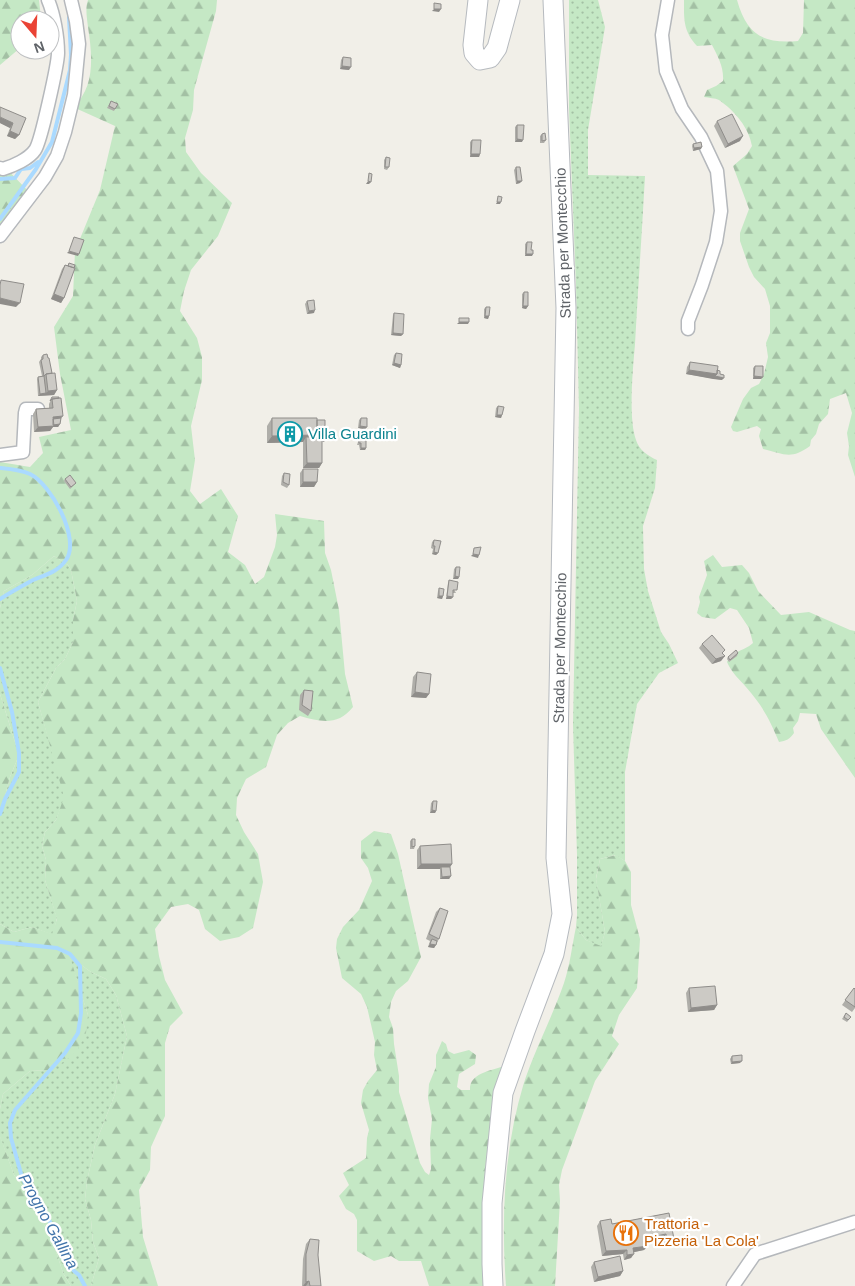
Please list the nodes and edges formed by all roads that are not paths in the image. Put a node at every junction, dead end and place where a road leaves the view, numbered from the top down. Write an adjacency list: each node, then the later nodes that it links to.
1 (48, 0): 7 (street)
2 (71, 0): 8 (street)
3 (478, 0): 4 (street)
4 (510, 0)
5 (553, 0): 13 (street, Strada per Montecchio)
6 (668, 0): 9 (street)
7 (0, 168)
8 (0, 236)
9 (688, 329)
10 (38, 409): 11 (street)
11 (0, 455)
12 (855, 1222): 14 (street)
13 (494, 1286)
14 (733, 1286)

